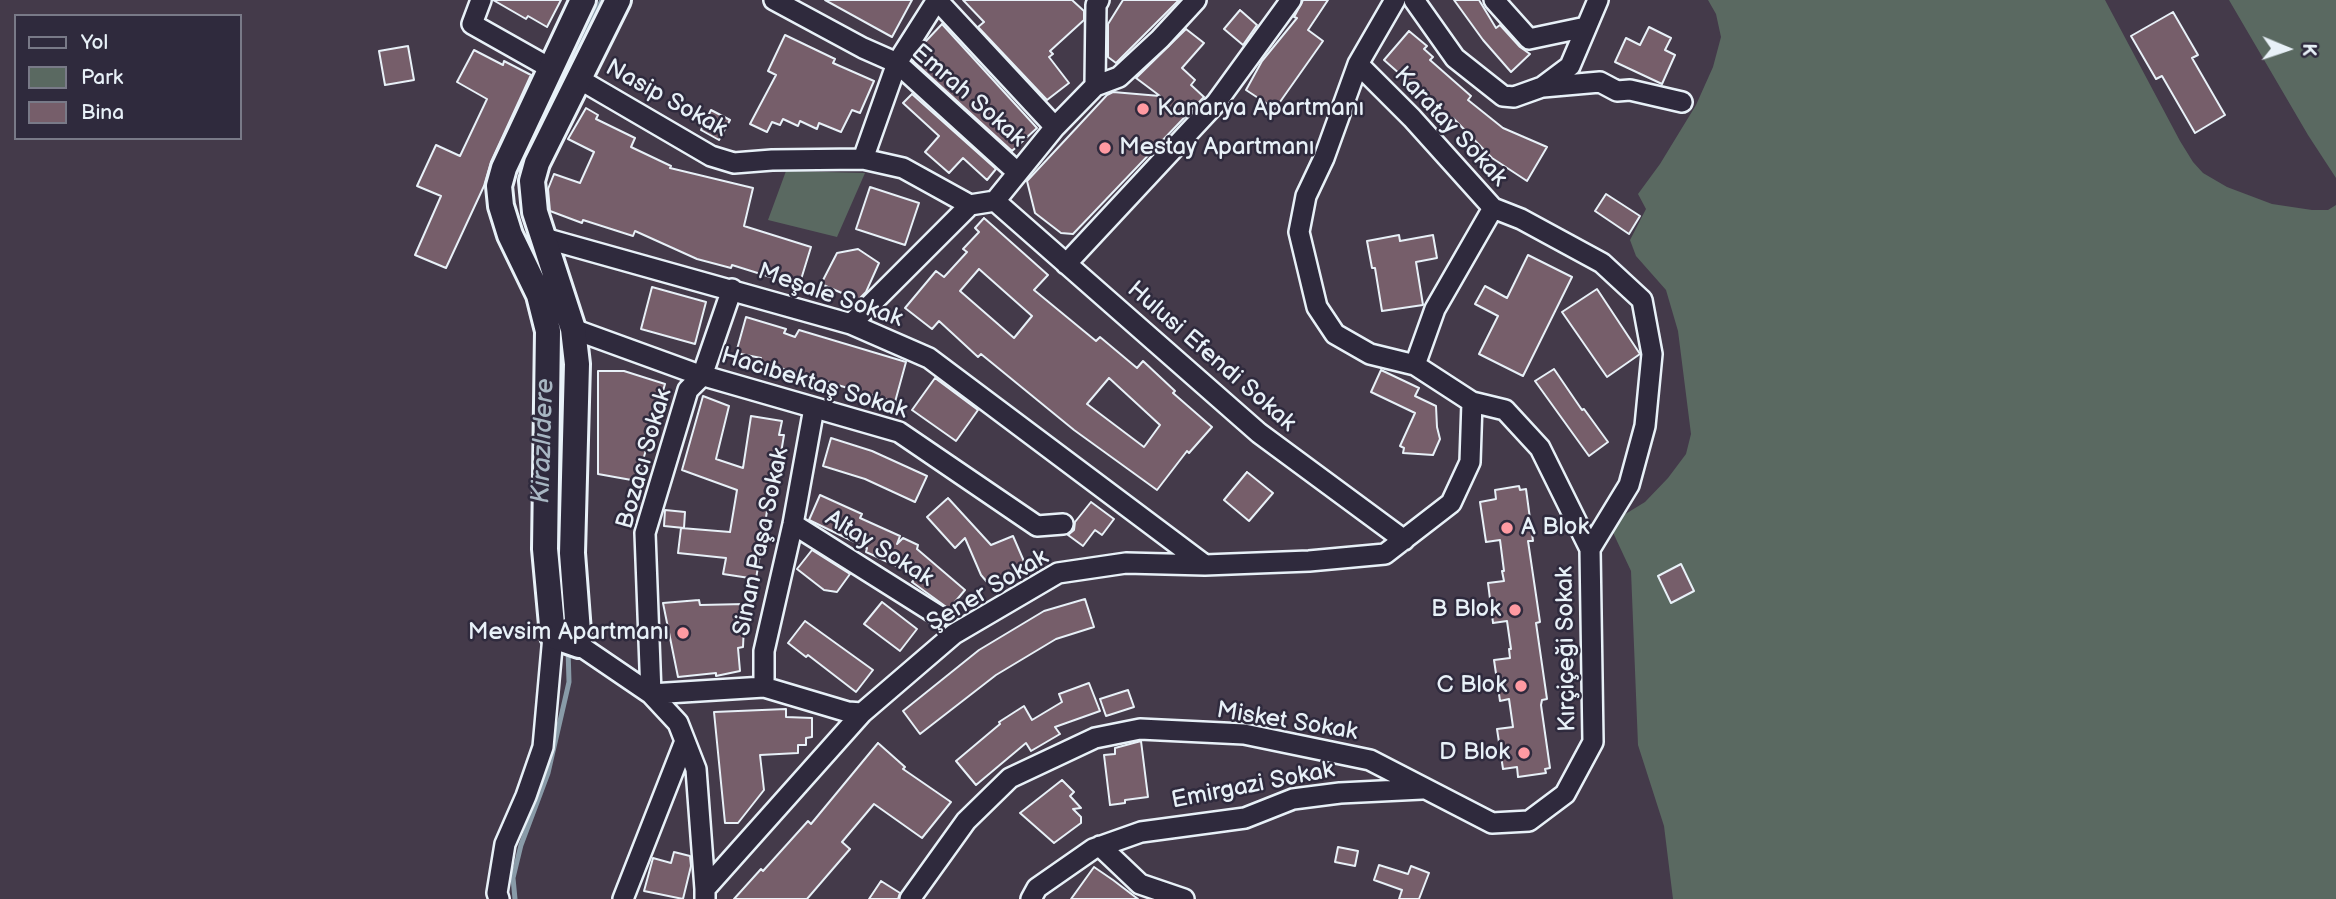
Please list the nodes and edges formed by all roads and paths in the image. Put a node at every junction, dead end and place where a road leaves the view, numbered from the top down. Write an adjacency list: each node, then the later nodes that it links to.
1 (481, 0): 16 (street)
2 (583, 0): 16 (street)
3 (618, 0): 17 (street)
4 (774, 0): 14 (street, Emrah Sokak)
5 (937, 0): 14 (street); 21 (street)
6 (1196, 0): 18 (street)
7 (1291, 0): 28 (street)
8 (1395, 0): 15 (street, Kırçiçeği Sokak)
9 (1414, 0): 19 (street)
10 (1494, 0): 13 (street)
11 (1598, 0): 13 (street)
12 (1095, 2): 18 (street)
13 (1586, 27): 19 (street)
14 (897, 63): 22 (street); 23 (street, Emrah Sokak)
15 (1357, 64): 26 (street, Karatay Sokak); 32 (street, Kırçiçeği Sokak)
16 (550, 68): 42 (street)
17 (579, 79): 22 (street, Nasip Sokak); 27 (street)
18 (1095, 86): 21 (street)
19 (1542, 88): 20 (street)
20 (1682, 102)
21 (1055, 127): 23 (street)
22 (863, 159): 25 (street, Nasip Sokak)
23 (1017, 172): 24 (street)
24 (995, 201): 25 (street); 28 (street, Hulusi Efendi Sokak)
25 (970, 205): 30 (street)
26 (1493, 208): 32 (street); 39 (street, Karatay Sokak)
27 (544, 238): 29 (street, Meşale Sokak); 31 (street)
28 (1066, 264): 38 (street, Hulusi Efendi Sokak)
29 (732, 289): 30 (street, Meşale Sokak); 33 (street, Bozacı Sokak)
30 (851, 324): 40 (street, Meşale Sokak)
31 (573, 329): 33 (street, Hacıbektaş Sokak); 43 (street)
32 (1415, 365): 34 (street, Kırçiçeği Sokak)
33 (702, 376): 35 (street, Hacıbektaş Sokak); 45 (street, Bozacı Sokak)
34 (1472, 402): 38 (street, Şener Sokak); 39 (street, Kırçiçeği Sokak)
35 (814, 408): 36 (street, Sinan Paşa Sokak); 37 (street, Hacıbektaş Sokak)
36 (793, 524): 41 (street, Altay Sokak); 44 (street, Sinan Paşa Sokak)
37 (1063, 524)
38 (1404, 540): 40 (street, Şener Sokak)
39 (1590, 549): 48 (street, Kırçiçeği Sokak)
40 (1205, 565): 46 (street, Şener Sokak)
41 (939, 616)
42 (552, 636): 43 (street); 51 (street)
43 (579, 645): 45 (street)
44 (764, 687): 45 (street); 46 (street)
45 (651, 694): 47 (street)
46 (862, 713): 50 (street, Şener Sokak)
47 (685, 741): 50 (street); 52 (street)
48 (1423, 789): 49 (street, Emirgazi Sokak); 53 (street, Misket Sokak)
49 (1100, 846): 54 (street, Emirgazi Sokak); 55 (street)
50 (705, 894)
51 (499, 899)
52 (623, 899)
53 (910, 899)
54 (1031, 899)
55 (1184, 899)

